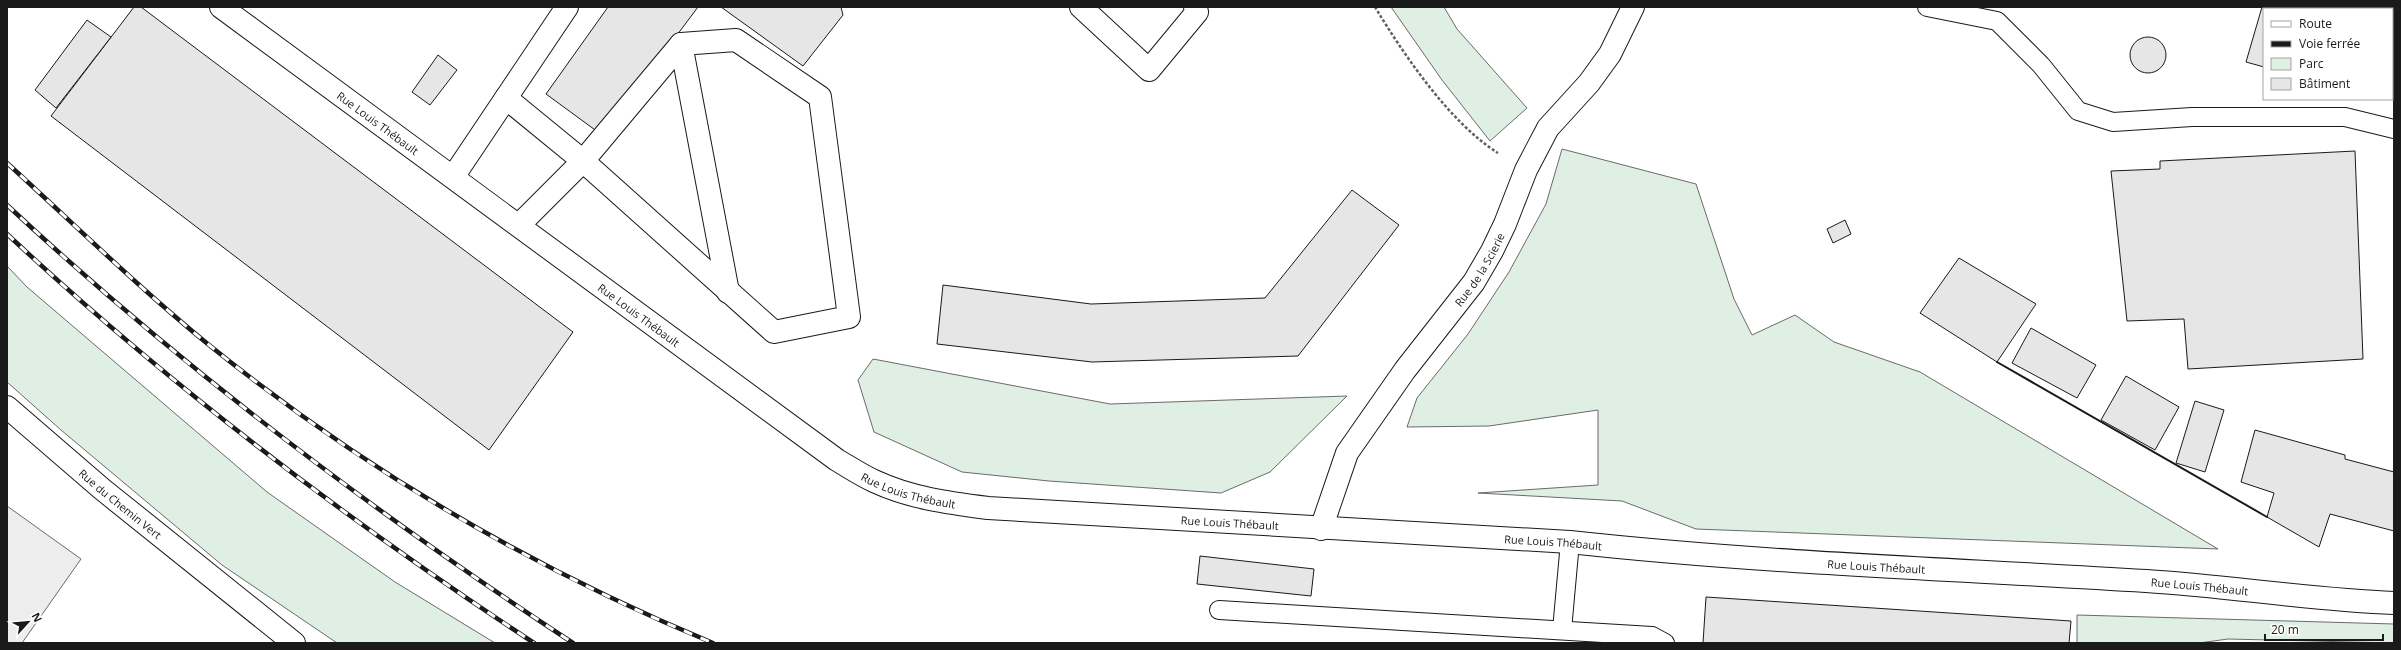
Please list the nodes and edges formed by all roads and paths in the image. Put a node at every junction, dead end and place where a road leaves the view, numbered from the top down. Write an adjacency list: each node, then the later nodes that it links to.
1 (222, 7): 13 (street, Rue Louis Thébault)
2 (567, 7): 9 (street)
3 (1081, 7): 4 (street)
4 (1195, 7)
5 (1375, 7): 12 (path)
6 (1633, 7): 12 (street, Rue de la Scierie)
7 (1927, 7): 10 (lane)
8 (681, 44): 11 (street); 15 (street); 15 (street)
9 (506, 98): 11 (street); 13 (street)
10 (2394, 129)
11 (583, 161): 14 (street); 15 (street)
12 (1526, 170): 17 (street, Rue de la Scierie)
13 (453, 177): 14 (street, Rue Louis Thébault)
14 (519, 225): 17 (street, Rue Louis Thébault)
15 (728, 292)
16 (7, 407): 19 (street, Rue du Chemin Vert)
17 (1321, 529): 18 (street, Rue Louis Thébault)
18 (1570, 542): 20 (street, Rue Louis Thébault); 22 (lane)
19 (238, 596): 23 (street, Rue du Chemin Vert); 24 (street, Rue du Chemin Vert)
20 (2394, 603)
21 (1219, 610): 22 (lane)
22 (1562, 630): 25 (lane)
23 (294, 643)
24 (307, 643)
25 (1665, 643)

